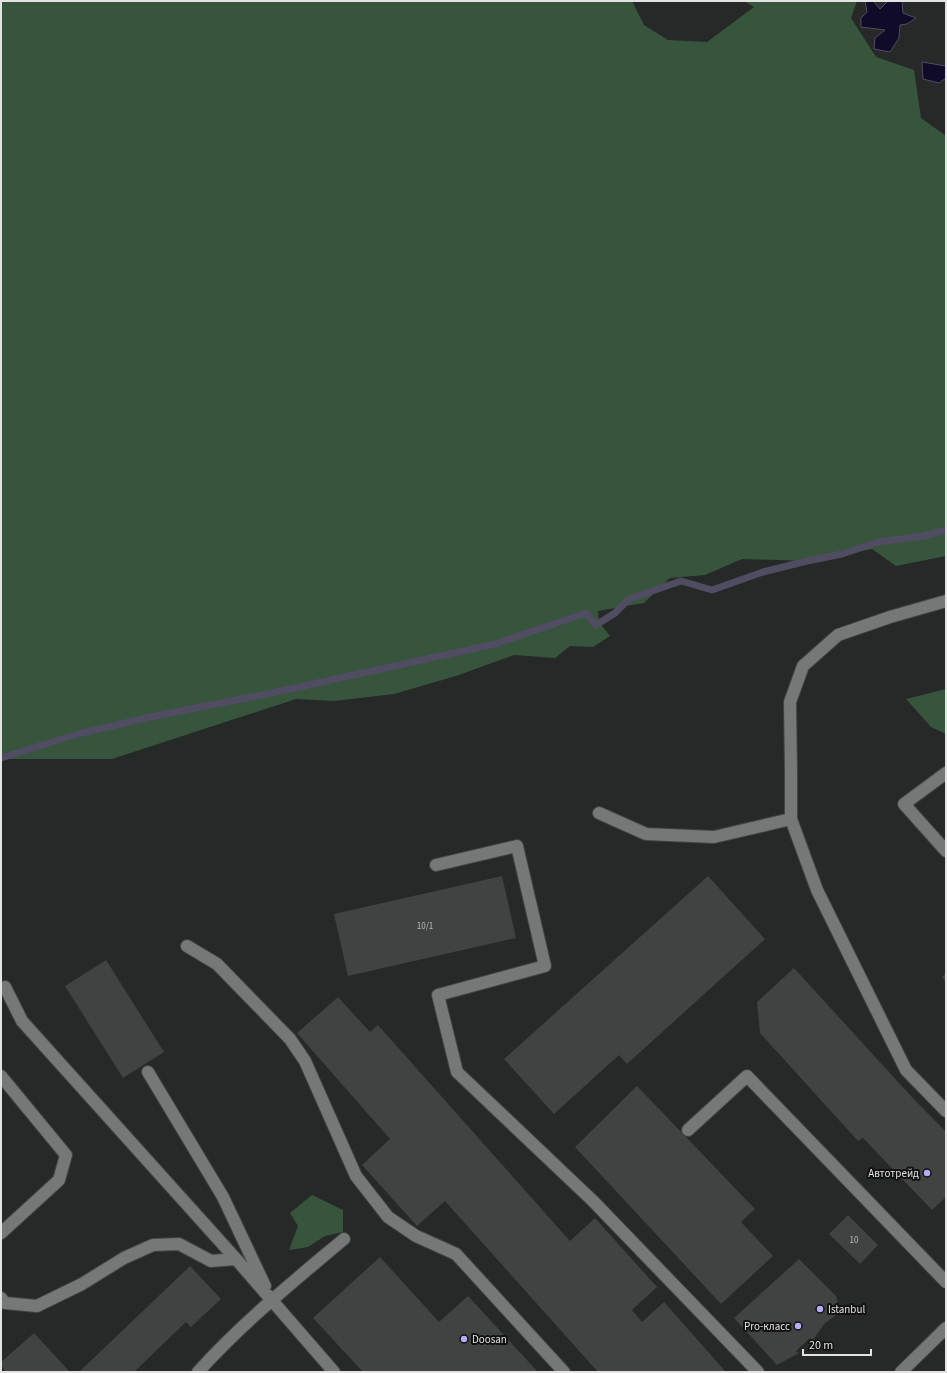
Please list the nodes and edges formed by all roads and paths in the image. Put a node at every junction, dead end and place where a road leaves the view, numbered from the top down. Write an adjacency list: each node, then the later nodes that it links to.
1 (946, 601): 4 (lane)
2 (946, 773): 5 (lane)
3 (599, 813): 4 (lane)
4 (791, 819): 11 (lane)
5 (946, 850)
6 (436, 864): 23 (lane)
7 (187, 946): 22 (lane)
8 (5, 987): 15 (lane)
9 (148, 1072): 18 (lane)
10 (1, 1076): 13 (lane)
11 (946, 1111)
12 (688, 1130): 16 (lane)
13 (1, 1233)
14 (344, 1239): 18 (lane)
15 (236, 1259): 17 (lane); 18 (lane)
16 (946, 1282)
17 (1, 1298)
18 (272, 1300): 20 (lane); 21 (lane)
19 (946, 1328): 24 (lane)
20 (198, 1372)
21 (334, 1372)
22 (564, 1372)
23 (758, 1372)
24 (901, 1372)

